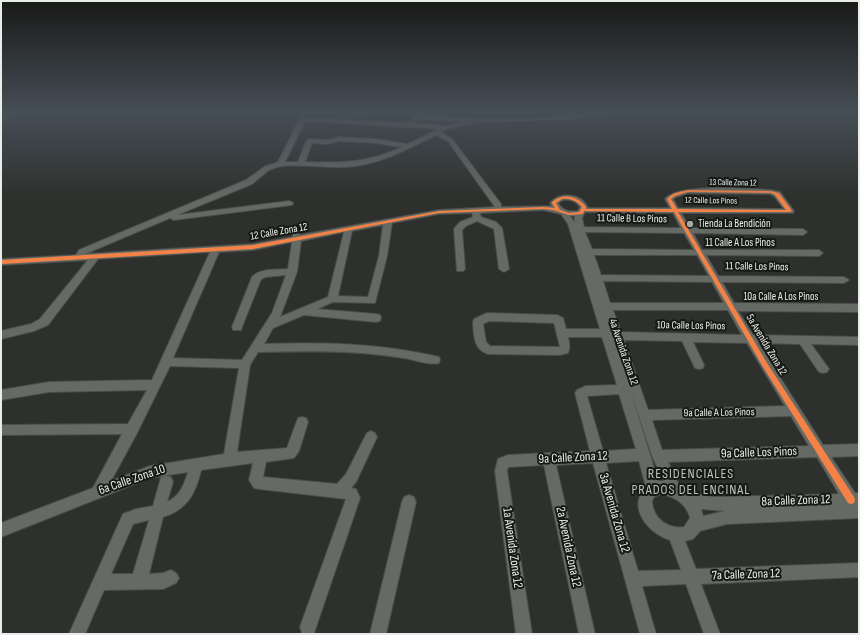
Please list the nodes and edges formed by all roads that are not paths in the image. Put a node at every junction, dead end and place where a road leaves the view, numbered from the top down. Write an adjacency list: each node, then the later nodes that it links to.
1 (292, 142): 7 (street)
2 (309, 142): 8 (street)
3 (379, 142): 6 (street)
4 (417, 142): 6 (street)
5 (451, 142): 12 (street)
6 (409, 146): 8 (street)
7 (281, 164): 8 (street); 18 (street)
8 (301, 164)
9 (670, 198): 13 (street, 5a Avenida Zona 12); 15 (street, 13 Calle Zona 12)
10 (556, 201): 12 (street, 12 Calle Zona 12); 14 (street, 12 Calle Zona 12); 16 (street, 4a Avenida Zona 12)
11 (289, 203): 18 (street)
12 (498, 206): 24 (street, 12 Calle Zona 12)
13 (675, 210): 14 (street, 12 Calle Los Pinos); 15 (street, 12 Calle Los Pinos); 22 (street, 5a Avenida Zona 12)
14 (582, 211): 16 (street, 12 Calle Los Pinos); 21 (street, 4a Avenida Zona 12)
15 (790, 211)
16 (562, 212): 17 (street, 12 Calle Zona 12); 48 (street, 4a Avenida Zona 12)
17 (477, 214): 19 (street, 12 Calle Zona 12); 33 (street); 34 (street)
18 (163, 219): 29 (street)
19 (388, 220): 20 (street, 12 Calle Zona 12); 39 (street)
20 (349, 228): 24 (street, 12 Calle Zona 12); 39 (street)
21 (581, 229): 22 (street, 11 Calle B Los Pinos); 26 (street, 4a Avenida Zona 12)
22 (687, 230): 23 (street, 11 Calle B Los Pinos); 27 (street, 5a Avenida Zona 12)
23 (804, 232)
24 (296, 237): 25 (street, 12 Calle Zona 12); 29 (street, 12 Calle Zona 12); 35 (street)
25 (215, 250): 31 (street, 12 Calle Zona 12); 57 (street)
26 (589, 252): 27 (street, 11 Calle A Los Pinos); 36 (street, 4a Avenida Zona 12)
27 (700, 253): 28 (street, 11 Calle A Los Pinos); 37 (street, 5a Avenida Zona 12)
28 (819, 253)
29 (80, 255): 30 (street, 12 Calle Zona 12); 31 (street, 12 Calle Zona 12); 32 (street, 12 Calle Zona 12)
30 (1, 257)
31 (95, 257): 49 (street)
32 (1, 262)
33 (460, 269)
34 (504, 269)
35 (292, 272): 45 (street); 46 (street)
36 (598, 278): 37 (street, 11 Calle Los Pinos); 40 (street, 4a Avenida Zona 12)
37 (715, 279): 38 (street, 11 Calle Los Pinos); 41 (street, 5a Avenida Zona 12)
38 (844, 280)
39 (332, 299): 43 (street)
40 (608, 306): 41 (street, 10a Calle A Los Pinos); 50 (street, 4a Avenida Zona 12)
41 (731, 307): 42 (street, 10a Calle A Los Pinos); 52 (street, 5a Avenida Zona 12)
42 (859, 308)
43 (304, 312): 44 (street); 45 (street)
44 (376, 318)
45 (271, 325): 55 (street)
46 (237, 327)
47 (562, 333): 47 (street); 48 (street)
48 (607, 333): 62 (street, 4a Avenida Zona 12)
49 (1, 334)
50 (618, 336): 51 (street, 10a Calle Los Pinos); 65 (street, 4a Avenida Zona 12)
51 (686, 338): 52 (street, 10a Calle Los Pinos); 59 (street)
52 (750, 339): 53 (street, 10a Calle Los Pinos); 64 (street, 5a Avenida Zona 12)
53 (803, 340): 54 (street, 10a Calle Los Pinos); 60 (street)
54 (857, 343)
55 (255, 348): 56 (street); 58 (street)
56 (436, 360)
57 (167, 362): 58 (street); 61 (street)
58 (245, 364): 76 (street)
59 (699, 365)
60 (823, 369)
61 (156, 385): 63 (street); 67 (street)
62 (624, 389): 72 (street, 4a Avenida Zona 12); 75 (street, 3a Avenida Zona 12)
63 (1, 395)
64 (794, 411): 65 (street, 9a Calle A Los Pinos); 71 (street, 5a Avenida Zona 12)
65 (645, 415): 73 (street, 4a Avenida Zona 12)
66 (302, 422): 74 (street, 6a Calle Zona 10)
67 (133, 429): 68 (street); 83 (street)
68 (1, 430)
69 (370, 437): 81 (street)
70 (859, 450): 71 (street, 9a Calle Los Pinos)
71 (819, 451): 73 (street, 9a Calle Los Pinos); 86 (street, 5a Avenida Zona 12)
72 (644, 455): 75 (street, 9a Calle Zona 12); 82 (street, 4a Avenida Zona 12)
73 (658, 456): 84 (street, 4a Avenida Zona 12)
74 (261, 457): 76 (street, 6a Calle Zona 10); 81 (street)
75 (598, 457): 77 (street, 9a Calle Zona 12); 94 (street, 3a Avenida Zona 12)
76 (230, 459): 79 (street, 6a Calle Zona 10)
77 (549, 460): 78 (street, 9a Calle Zona 12); 101 (street, 2a Avenida Zona 12)
78 (503, 463): 100 (street, 1a Avenida Zona 12)
79 (196, 464): 83 (street, 6a Calle Zona 10); 87 (street)
80 (166, 482): 87 (street)
81 (340, 490): 97 (street)
82 (653, 490): 84 (street); 90 (street)
83 (98, 491): 89 (street, 6a Calle Zona 10)
84 (681, 494): 86 (street, 8a Calle Zona 12); 88 (street)
85 (409, 502): 99 (street)
86 (857, 507): 88 (street, 8a Calle Zona 12)
87 (157, 513): 95 (street); 96 (street)
88 (696, 525): 90 (street)
89 (1, 530)
90 (676, 536): 92 (street)
91 (859, 570): 92 (street, 7a Calle Zona 12)
92 (691, 577): 94 (street, 7a Calle Zona 12); 103 (street)
93 (171, 578): 95 (street)
94 (633, 579): 102 (street, 3a Avenida Zona 12)
95 (139, 581): 96 (street)
96 (100, 582): 98 (street)
97 (308, 627)
98 (77, 634)
99 (378, 634)
100 (524, 634)
101 (587, 634)
102 (648, 634)
103 (712, 634)

